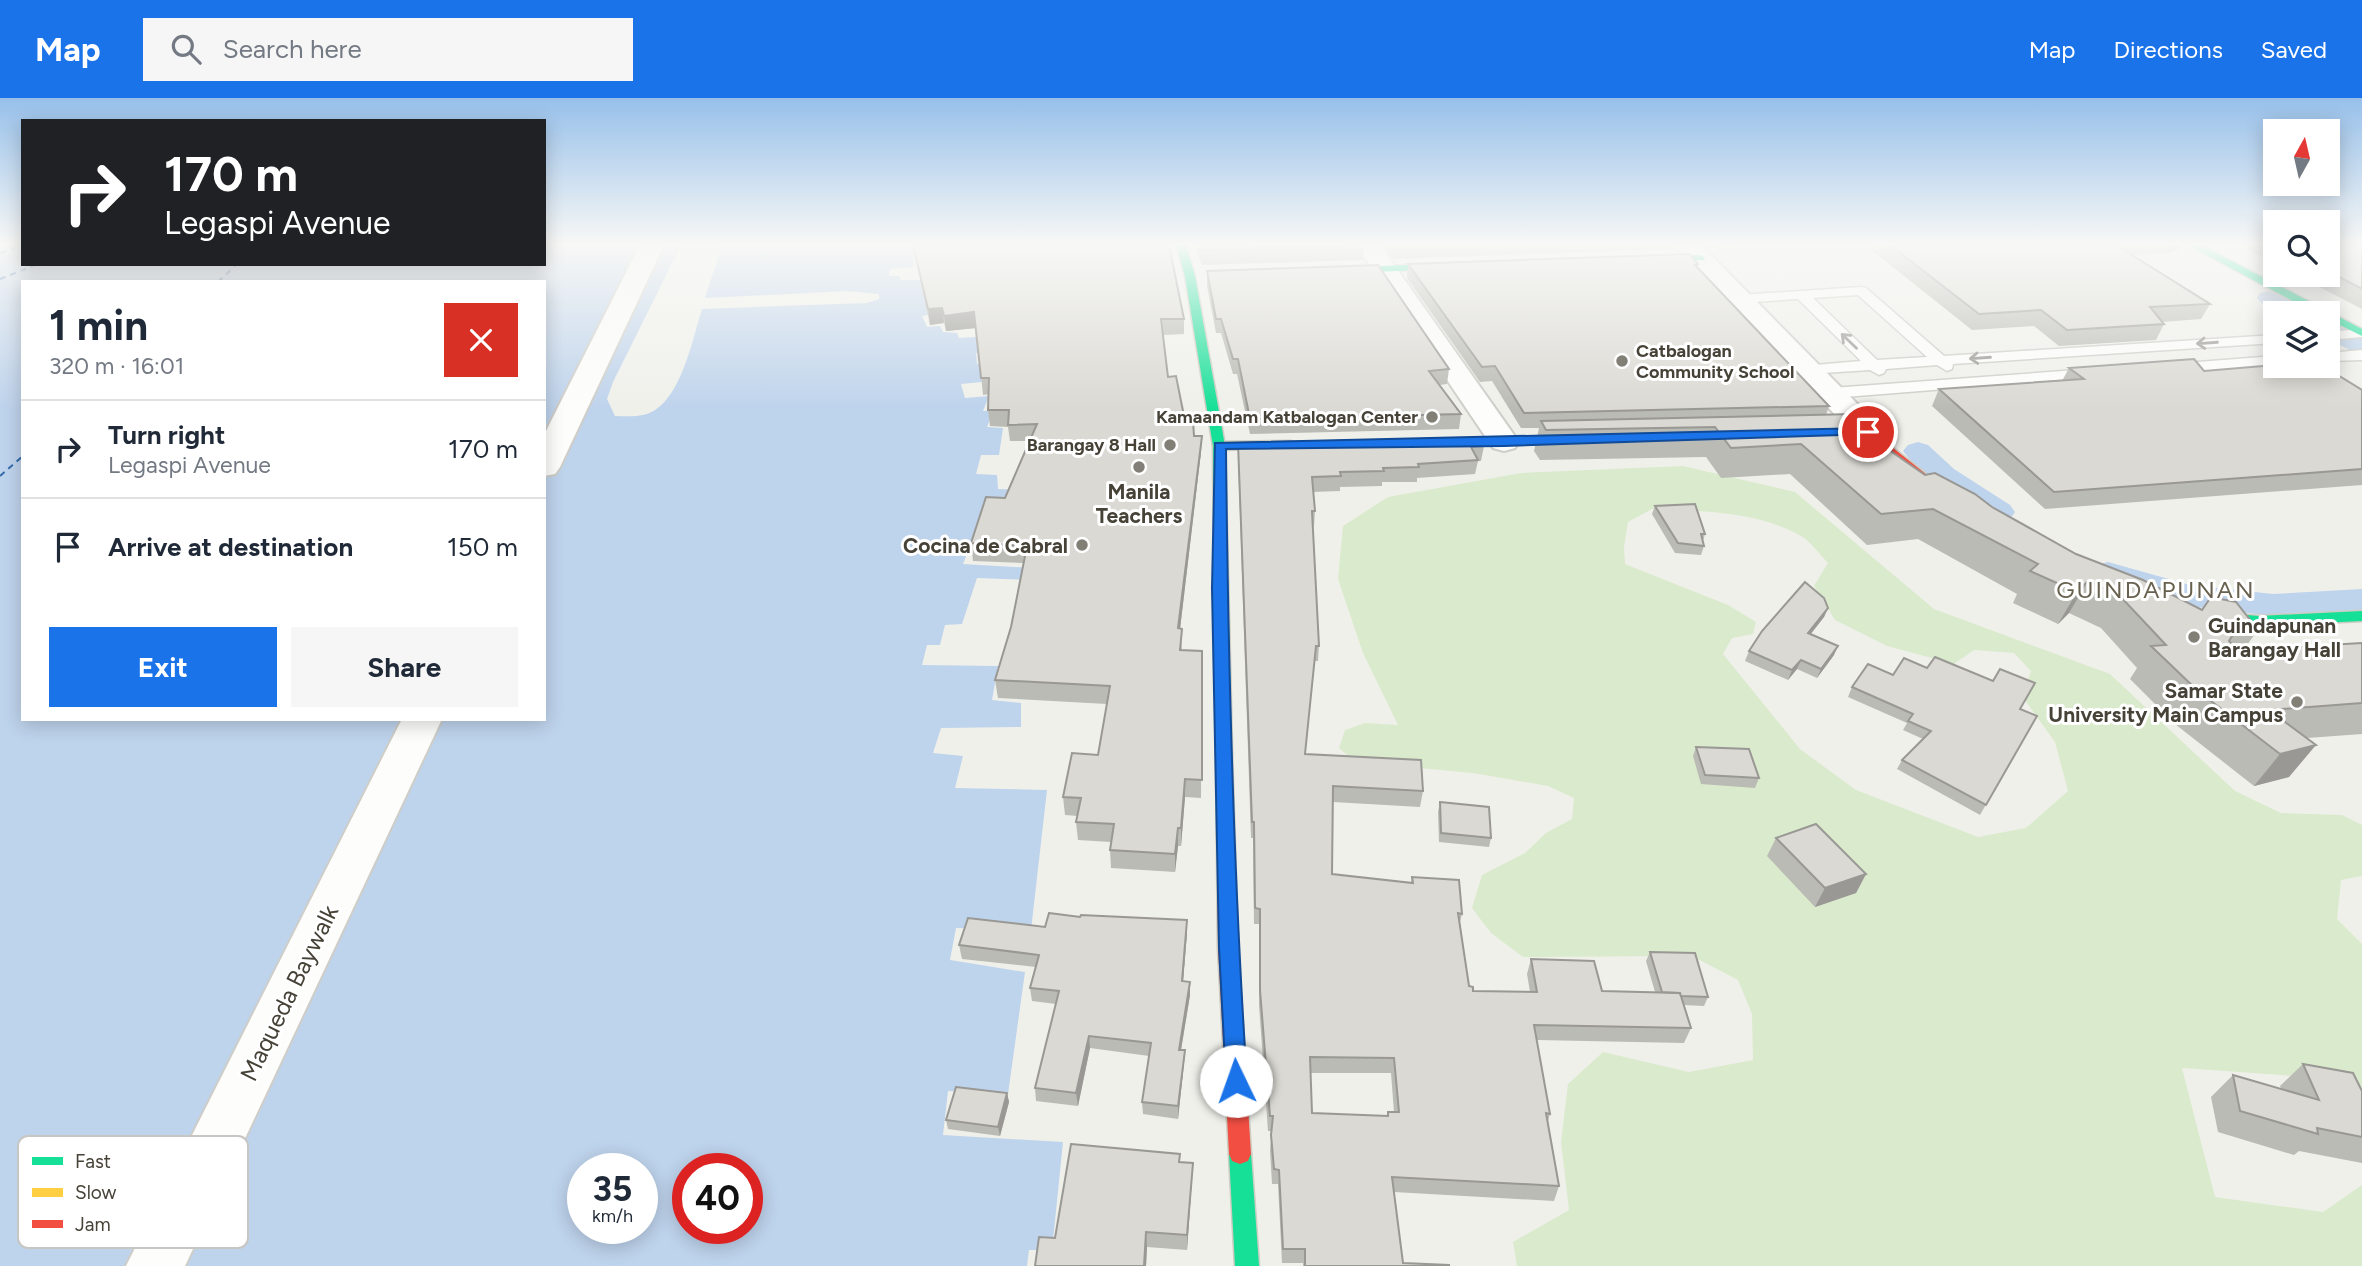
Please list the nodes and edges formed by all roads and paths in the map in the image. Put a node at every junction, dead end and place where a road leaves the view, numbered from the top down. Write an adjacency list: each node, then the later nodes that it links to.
1 (1740, 299): 16 (street)
2 (625, 300): 29 (street)
3 (1200, 300): 28 (street)
4 (1406, 300): 25 (street)
5 (1806, 300): 15 (lane, one-way to 5)
6 (1871, 300): 13 (lane)
7 (2340, 322): 8 (street)
8 (2362, 333): 9 (lane)
9 (2340, 334)
10 (2263, 340): 13 (lane, one-way to 13)
11 (2362, 355): 12 (lane)
12 (2340, 356)
13 (1940, 360): 15 (lane); 19 (lane)
14 (2263, 362): 17 (lane)
15 (1874, 365): 16 (lane); 20 (lane)
16 (1808, 369): 21 (street)
17 (2154, 370)
18 (2101, 374): 19 (lane)
19 (1967, 383): 20 (lane)
20 (1899, 388): 21 (lane)
21 (1838, 393): 22 (street)
22 (1868, 432): 23 (street); 30 (street)
23 (1798, 434)
24 (1602, 439): 25 (street)
25 (1504, 442): 26 (street)
26 (1409, 443)
27 (1301, 445): 28 (street)
28 (1219, 446): 37 (street)
29 (546, 463)
30 (1942, 494)
31 (2180, 612): 32 (street)
32 (2362, 616)
33 (421, 721): 34 (street, Maqueda Baywalk)
34 (218, 1136)
35 (164, 1248): 36 (street, Maqueda Baywalk)
36 (155, 1266)
37 (1247, 1266)

